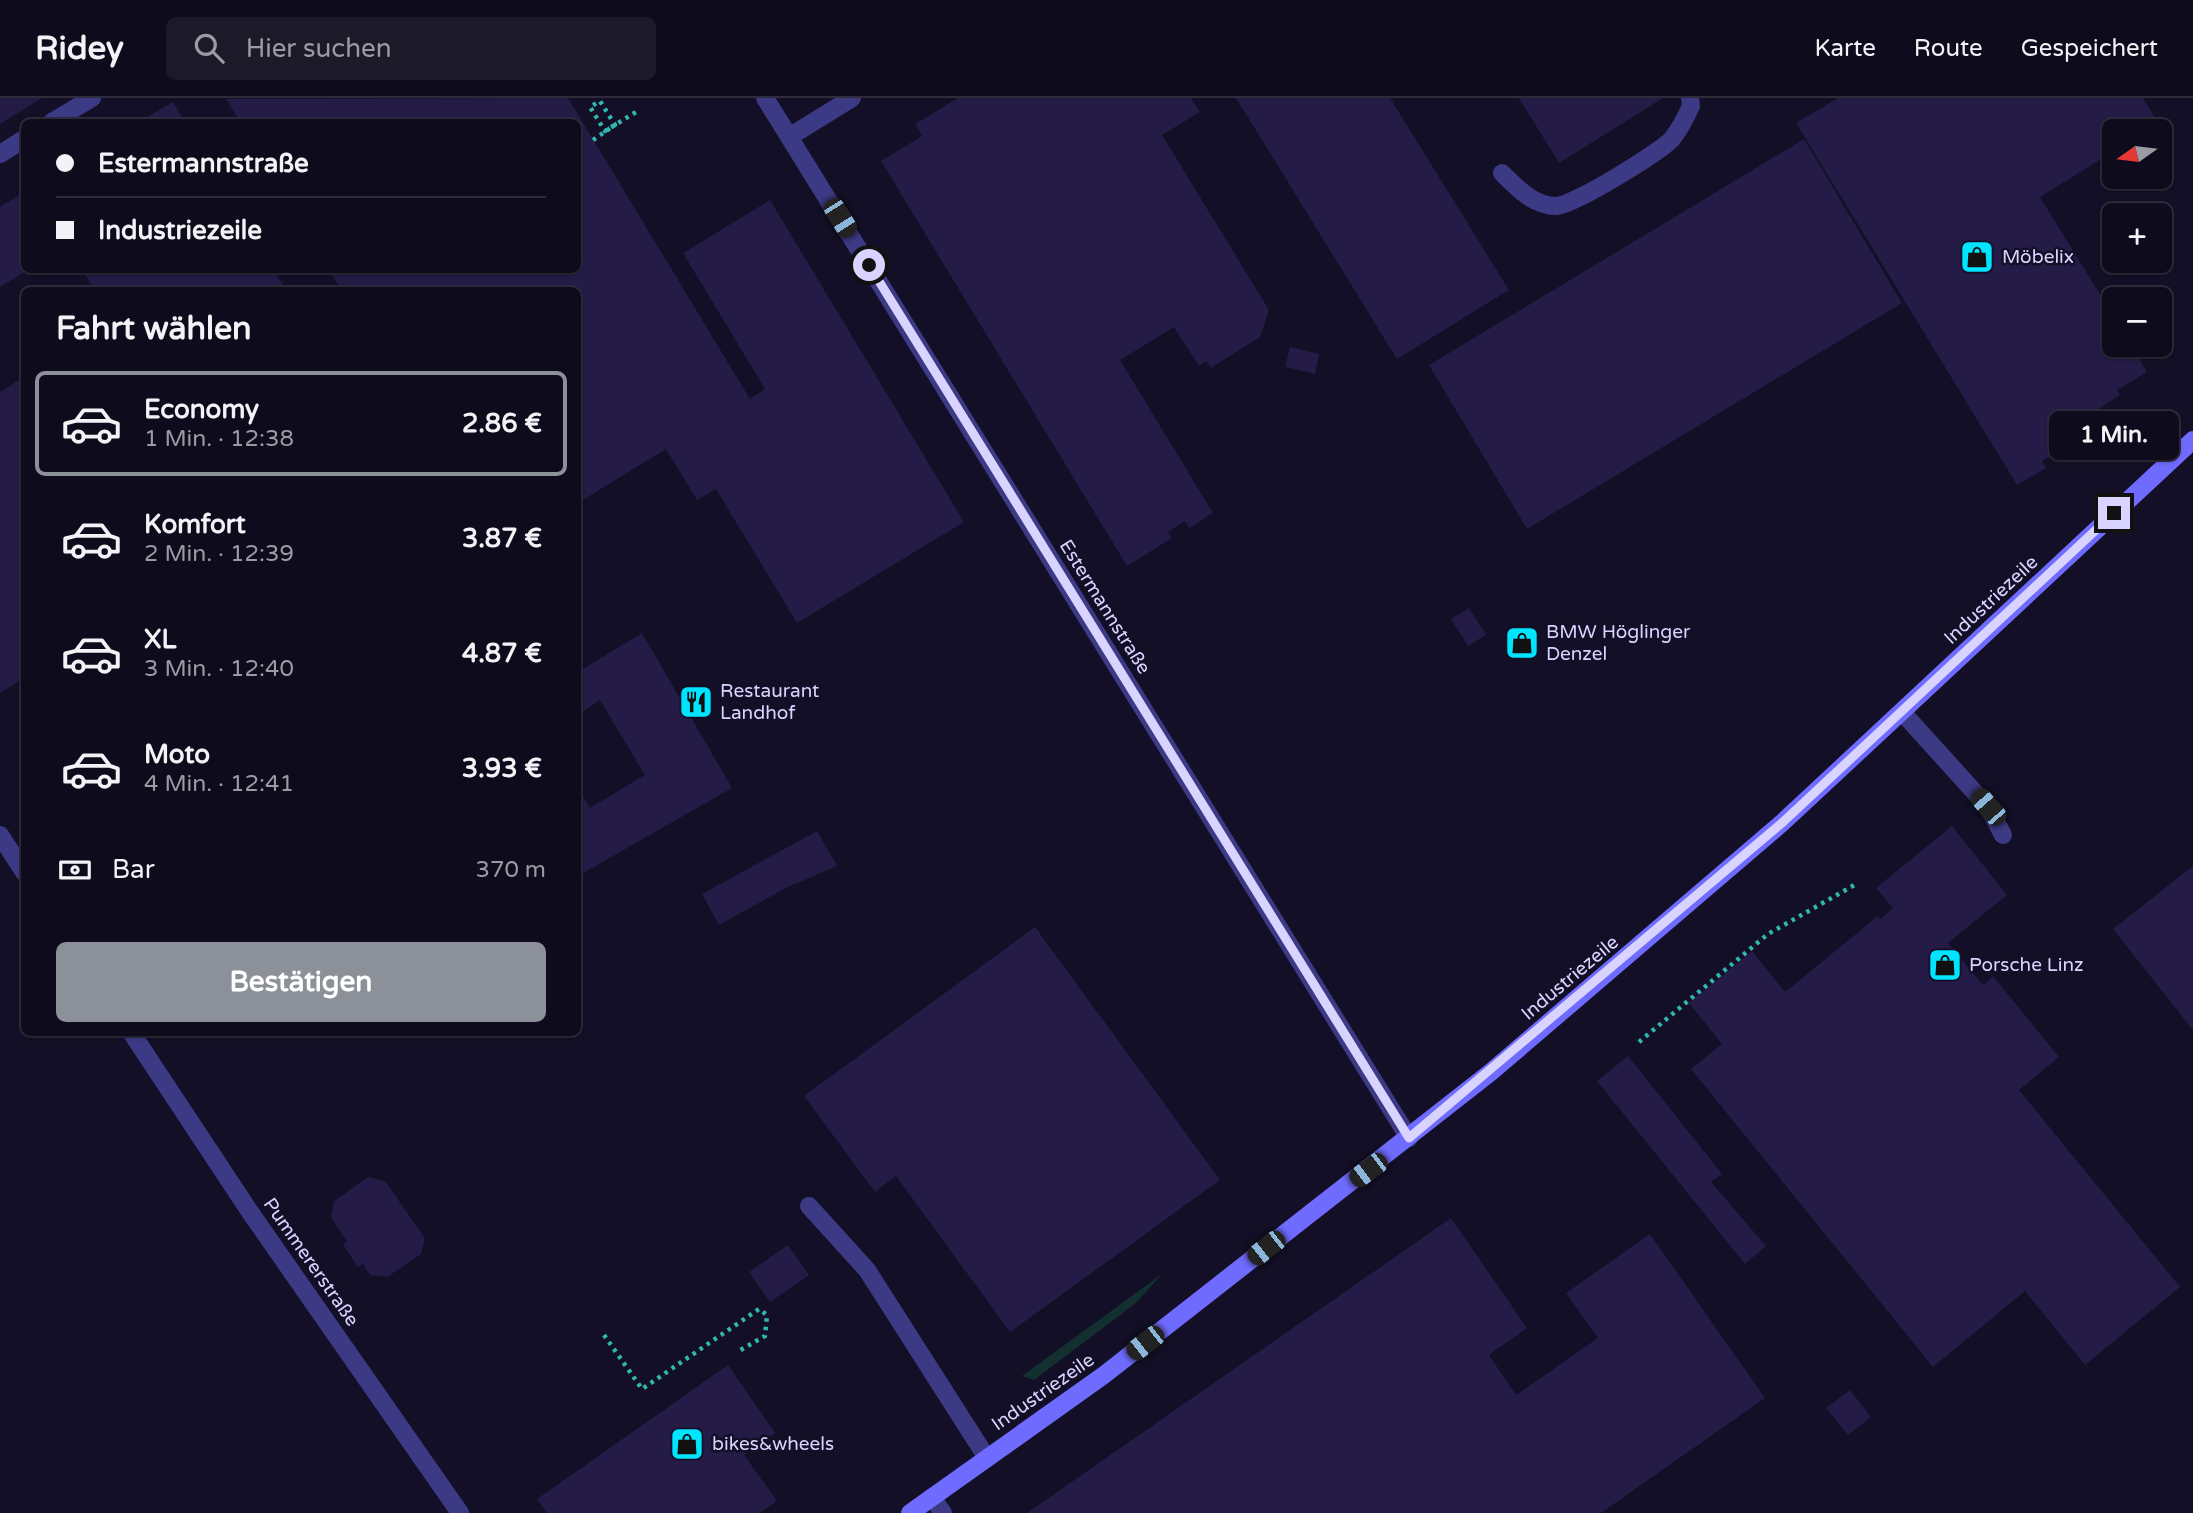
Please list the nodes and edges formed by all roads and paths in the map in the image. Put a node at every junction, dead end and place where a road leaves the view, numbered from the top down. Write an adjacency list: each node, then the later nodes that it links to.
1 (92, 98): 6 (street)
2 (765, 98): 8 (street, Estermannstraße)
3 (852, 98): 8 (street)
4 (1690, 98): 12 (street)
5 (636, 112): 7 (path)
6 (57, 119)
7 (615, 125): 7 (path); 9 (path)
8 (789, 137): 21 (street, Estermannstraße)
9 (593, 140)
10 (21, 141): 11 (street)
11 (0, 154)
12 (1502, 173)
13 (2193, 440): 14 (main road, Industriezeile)
14 (1902, 712): 15 (street); 21 (main road, Industriezeile)
15 (2008, 830)
16 (0, 835): 17 (street)
17 (21, 867)
18 (1858, 883): 20 (path)
19 (134, 1036): 27 (street, Pummererstraße)
20 (1639, 1042)
21 (1409, 1138): 25 (main road, Industriezeile)
22 (808, 1206): 25 (street)
23 (604, 1335): 24 (path)
24 (739, 1351)
25 (987, 1458): 26 (main road, Industriezeile)
26 (932, 1497): 28 (main road, Industriezeile); 29 (street)
27 (460, 1513)
28 (910, 1513)
29 (943, 1513)

